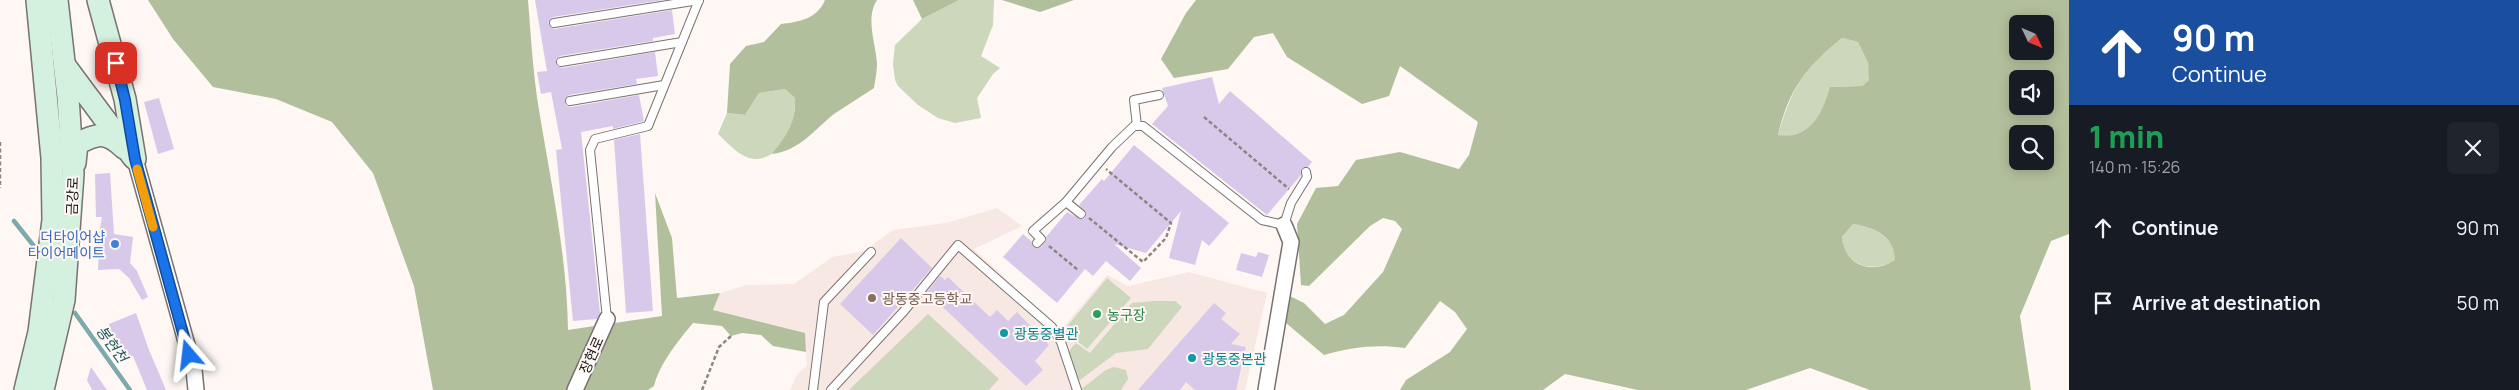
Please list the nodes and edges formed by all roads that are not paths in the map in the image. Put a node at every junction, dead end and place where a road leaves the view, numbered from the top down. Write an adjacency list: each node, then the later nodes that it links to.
1 (37, 0): 6 (main road, 금강로)
2 (57, 0): 9 (main road, 금강로)
3 (98, 0): 14 (main road)
4 (699, 0): 5 (lane); 7 (lane)
5 (554, 24)
6 (41, 31): 9 (main road); 24 (main road, 금강로)
7 (682, 42): 8 (lane); 10 (lane)
8 (561, 62)
9 (64, 65): 14 (main road); 16 (main road, 금강로)
10 (664, 85): 12 (lane); 22 (lane)
11 (1159, 95): 13 (lane)
12 (570, 101)
13 (1137, 126): 17 (lane); 19 (lane)
14 (135, 159): 16 (main road); 23 (street)
15 (1306, 172): 19 (lane)
16 (73, 174): 25 (main road, 금강로)
17 (1066, 202): 18 (lane); 20 (lane)
18 (1085, 216)
19 (1284, 225): 32 (street)
20 (1042, 242)
21 (871, 252): 29 (lane)
22 (607, 319): 28 (street, 장현로)
23 (194, 370): 26 (street); 27 (street)
24 (25, 390)
25 (43, 390)
26 (196, 390)
27 (203, 390)
28 (575, 390)
29 (813, 390)
30 (831, 390): 31 (lane)
31 (1078, 390)
32 (1266, 390)

